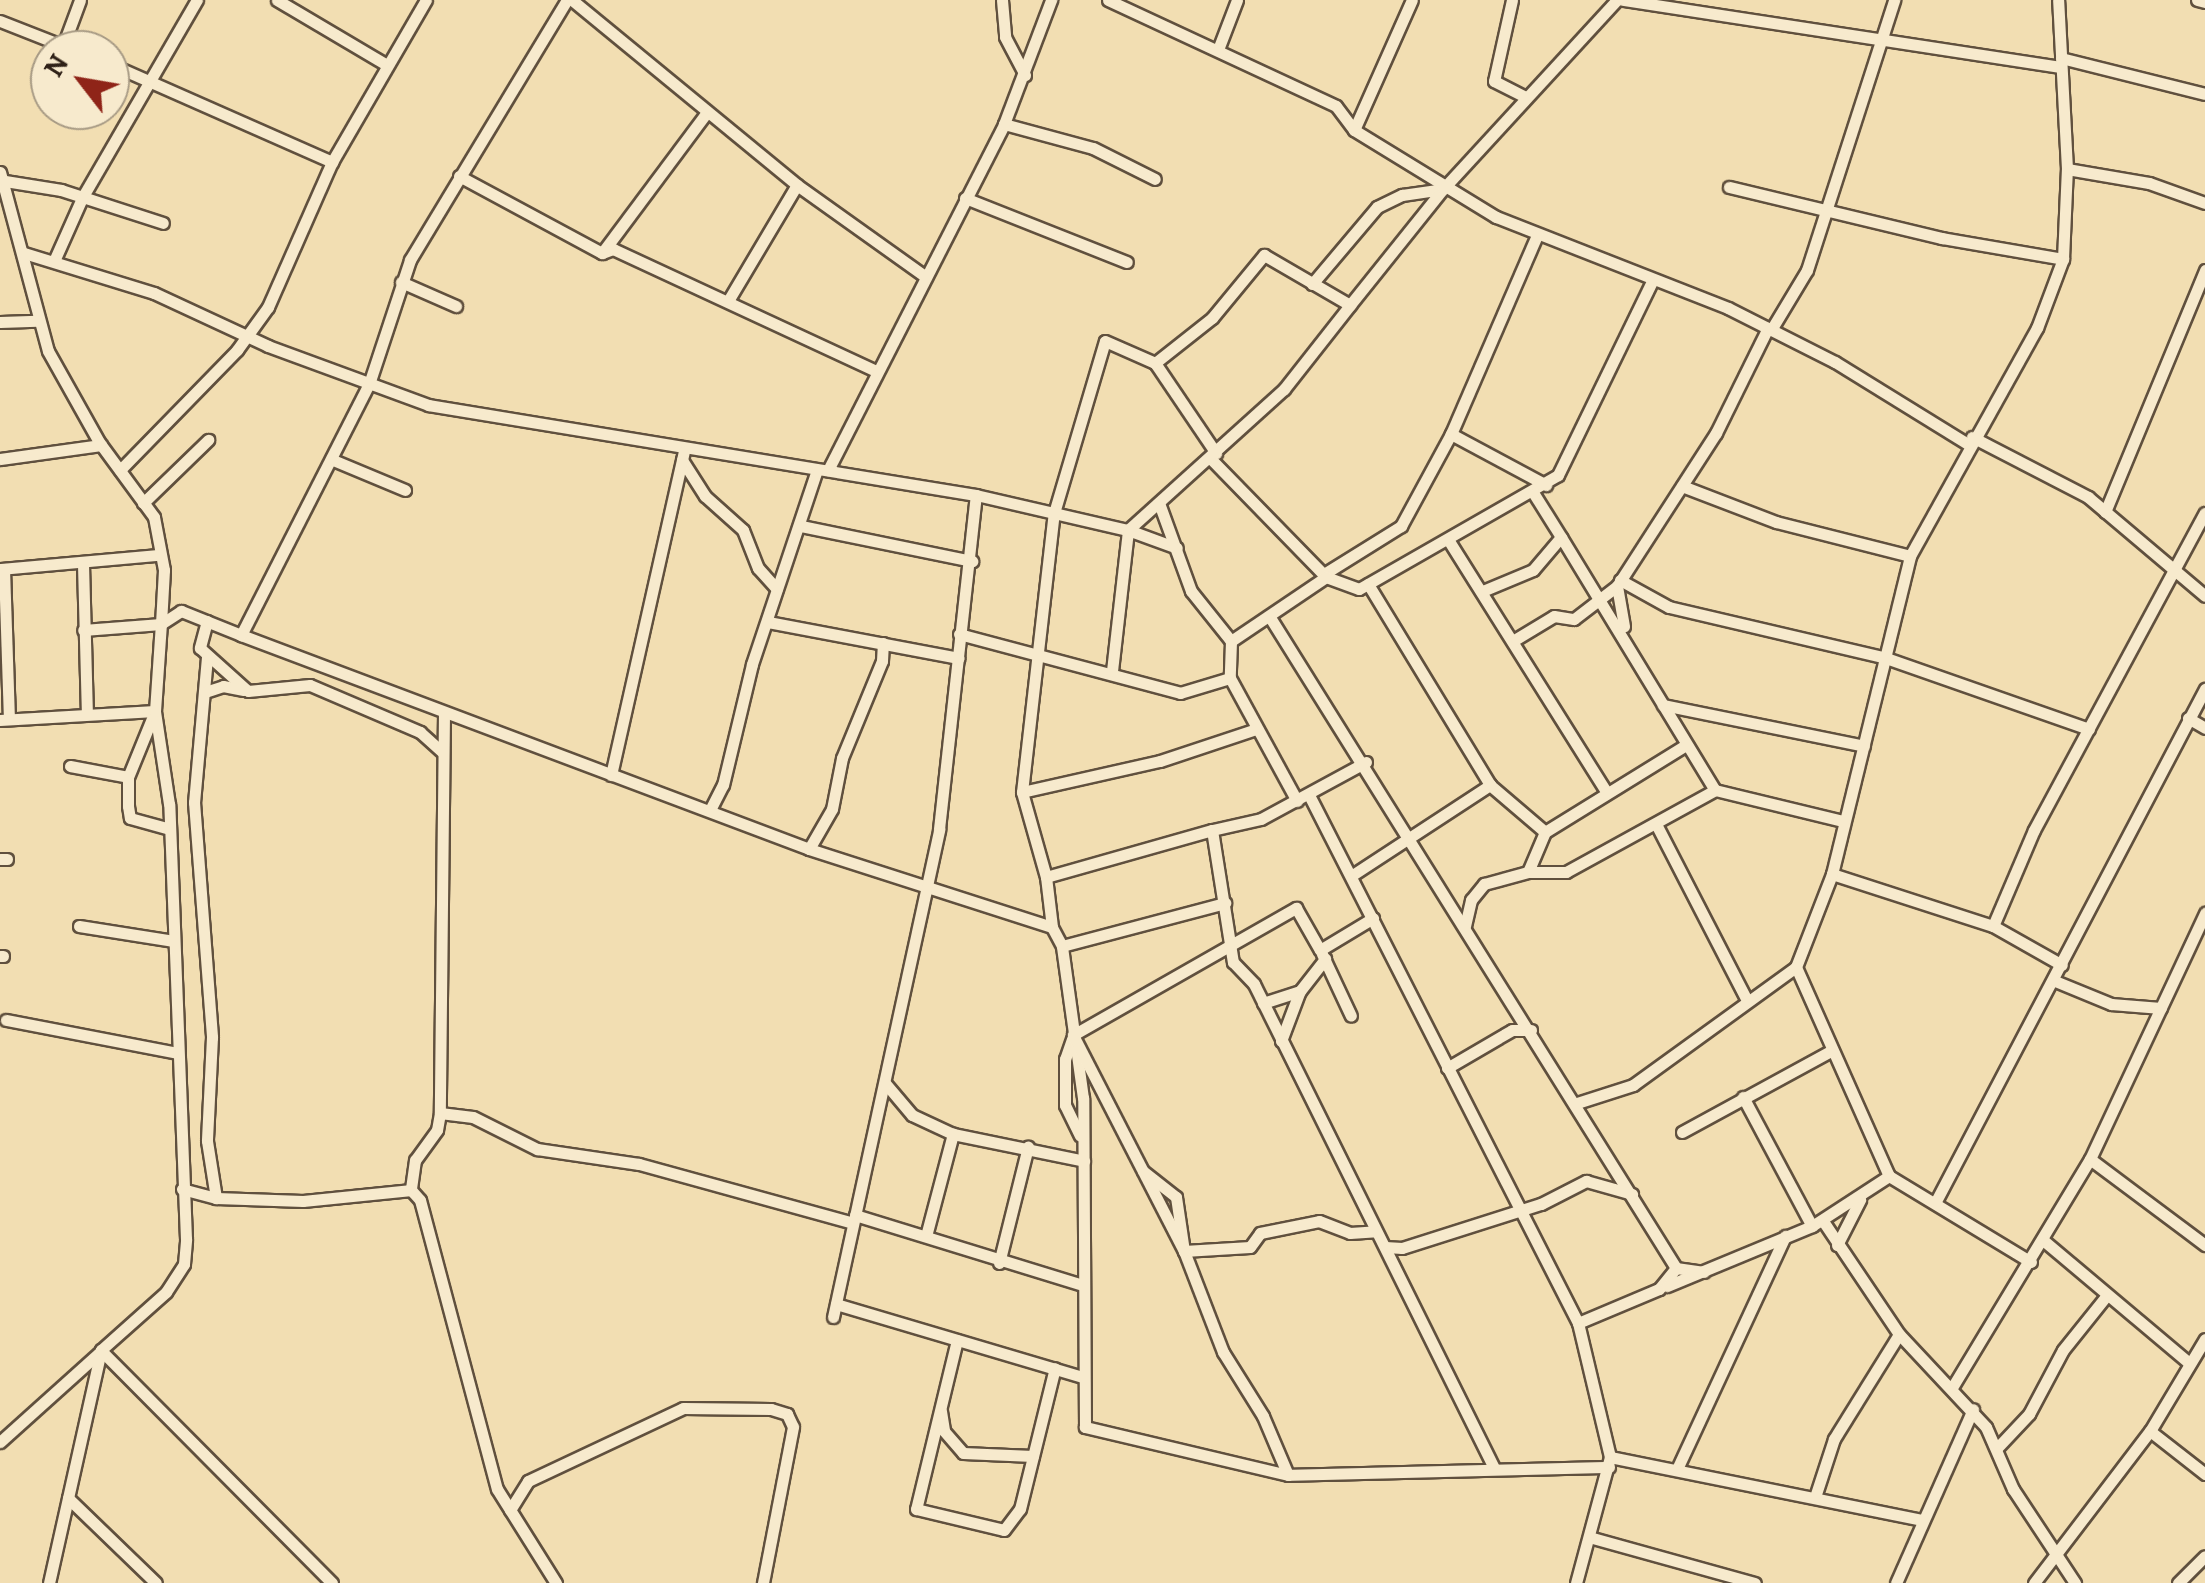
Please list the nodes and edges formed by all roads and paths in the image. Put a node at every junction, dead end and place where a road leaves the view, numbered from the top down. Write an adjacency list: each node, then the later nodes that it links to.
1 (80, 0): 21 (street)
2 (197, 0): 29 (street)
3 (277, 0): 26 (street)
4 (426, 0): 26 (street)
5 (570, 0): 34 (street); 39 (street)
6 (1002, 0): 28 (street)
7 (1051, 0): 28 (street)
8 (1108, 0): 19 (street)
9 (1150, 0): 19 (street)
10 (1237, 0): 24 (street)
11 (1412, 0): 33 (street)
12 (1512, 0): 31 (street)
13 (1597, 0): 17 (street)
14 (1894, 0): 23 (street)
15 (2058, 0): 25 (street)
16 (2197, 0): 18 (street)
17 (1617, 2): 23 (street); 31 (street)
18 (2205, 2)
19 (1143, 14): 24 (street)
20 (0, 21): 22 (street)
21 (73, 30)
22 (30, 33)
23 (1885, 43): 25 (street); 48 (street)
24 (1219, 48): 32 (street)
25 (2060, 62): 30 (street); 38 (street)
26 (387, 65): 37 (street)
27 (130, 72): 29 (street)
28 (1025, 75): 35 (street)
29 (148, 80): 37 (street); 45 (street)
30 (2205, 94)
31 (1524, 96): 44 (street)
32 (1336, 106): 33 (street); 36 (street)
33 (1364, 109): 36 (street)
34 (706, 112): 42 (street); 52 (street)
35 (1004, 124): 41 (street); 46 (street)
36 (1354, 130): 44 (street)
37 (332, 162): 67 (street)
38 (2067, 169): 47 (street); 53 (street)
39 (459, 176): 52 (street); 59 (street)
40 (3, 177): 45 (street); 51 (street)
41 (1155, 179)
42 (797, 185): 57 (street); 61 (street)
43 (1729, 187): 48 (street)
44 (1443, 189): 50 (street); 60 (street); 62 (street)
45 (82, 198): 49 (street); 54 (street)
46 (965, 198): 55 (street); 57 (street)
47 (2205, 203)
48 (1825, 209): 53 (street); 66 (street)
49 (163, 223)
50 (1538, 235): 58 (street); 71 (street)
51 (24, 252): 54 (street); 64 (street)
52 (602, 252): 61 (street)
53 (2063, 259): 73 (street)
54 (54, 261): 67 (street)
55 (1126, 262)
56 (2205, 270): 88 (street)
57 (923, 275): 69 (street)
58 (1652, 281): 66 (street); 81 (street)
59 (401, 282): 63 (street); 70 (street)
60 (1312, 284): 62 (street); 68 (street)
61 (728, 301): 69 (street)
62 (1350, 305): 75 (street)
63 (456, 306)
64 (37, 321): 65 (street); 74 (street)
65 (0, 322)
66 (1770, 329): 73 (street); 82 (street)
67 (248, 338): 70 (street); 79 (street)
68 (1155, 362): 75 (street); 89 (street)
69 (876, 371): 80 (street)
70 (369, 384): 76 (street); 78 (street)
71 (1452, 434): 81 (street); 102 (street)
72 (208, 440): 86 (street)
73 (1970, 440): 88 (street); 97 (street)
74 (101, 444): 77 (street); 79 (street)
75 (1213, 455): 87 (street); 102 (street)
76 (683, 456): 80 (street); 105 (street); 144 (street)
77 (0, 459)
78 (333, 460): 83 (street); 115 (street)
79 (120, 470): 86 (street)
80 (822, 470): 85 (street); 91 (street)
81 (1546, 486): 84 (street)
82 (1682, 486): 97 (street); 103 (street)
83 (405, 490)
84 (1534, 494): 93 (street); 94 (street)
85 (976, 496): 89 (street); 98 (street)
86 (144, 502): 96 (street)
87 (1159, 503): 92 (street); 95 (street)
88 (2105, 512): 101 (street)
89 (1054, 513): 92 (street); 121 (street)
90 (2205, 514): 101 (street)
91 (801, 526): 98 (street); 105 (street)
92 (1128, 530): 95 (street); 125 (street)
93 (1561, 537): 106 (street); 108 (street)
94 (1449, 541): 104 (street); 106 (street)
95 (1176, 548): 117 (street)
96 (158, 555): 99 (street); 112 (street)
97 (1910, 556): 124 (street)
98 (972, 561): 114 (street)
99 (83, 564): 100 (street); 113 (street)
100 (2, 569): 119 (street)
101 (2174, 571): 107 (street); 136 (street)
102 (1325, 576): 104 (street); 109 (street)
103 (1619, 583): 108 (street); 120 (street); 124 (street)
104 (1368, 584): 146 (street)
105 (777, 589): 111 (street)
106 (1485, 590): 116 (street)
107 (2205, 596)
108 (1603, 600): 116 (street); 120 (street)
109 (1271, 619): 117 (street); 142 (street)
110 (207, 622): 112 (street); 115 (street); 122 (street)
111 (768, 622): 118 (street); 151 (street)
112 (161, 624): 113 (street); 131 (street)
113 (83, 630): 133 (street)
114 (959, 634): 121 (street); 123 (street)
115 (241, 636): 132 (street)
116 (1516, 639): 149 (street)
117 (1231, 642): 126 (street)
118 (883, 643): 123 (street); 158 (street)
119 (3, 644): 135 (street)
120 (1631, 649): 130 (street)
121 (1041, 651): 125 (street); 148 (street)
122 (207, 657): 128 (street); 129 (street)
123 (958, 658): 163 (street)
124 (1886, 658): 136 (street); 140 (street)
125 (1112, 671): 126 (street)
126 (1230, 678): 138 (street)
127 (2205, 689): 134 (street)
128 (248, 690): 129 (street); 141 (street)
129 (205, 692): 210 (street)
130 (1663, 705): 139 (street); 140 (street)
131 (155, 711): 133 (street); 145 (street); 154 (street)
132 (444, 713): 141 (street); 144 (street)
133 (87, 714): 135 (street)
134 (2188, 718): 137 (street); 175 (street)
135 (4, 720)
136 (2089, 728): 169 (street)
137 (2205, 728)
138 (1256, 730): 148 (street); 150 (street)
139 (1686, 745): 147 (street); 149 (street)
140 (1864, 746): 152 (street)
141 (446, 756): 197 (street)
142 (1366, 762): 150 (street); 157 (street)
143 (70, 766): 145 (street)
144 (611, 775): 151 (street)
145 (128, 776): 154 (street)
146 (1490, 785): 156 (street); 157 (street)
147 (1715, 790): 152 (street); 153 (street)
148 (1022, 792): 162 (street)
149 (1607, 792): 156 (street)
150 (1303, 798): 155 (street); 160 (street)
151 (710, 810): 158 (street)
152 (1843, 821): 161 (street)
153 (1656, 824): 159 (street); 179 (street)
154 (170, 829): 171 (street)
155 (1212, 830): 162 (street); 164 (street)
156 (1544, 832): 159 (street)
157 (1411, 838): 160 (street); 168 (street)
158 (809, 850): 163 (street)
159 (1528, 872): 168 (street)
160 (1354, 874): 166 (street)
161 (1832, 874): 169 (street); 176 (street)
162 (1046, 877): 170 (street)
163 (924, 889): 170 (street); 192 (street)
164 (1224, 903): 172 (street); 173 (street)
165 (2205, 913): 181 (street)
166 (1373, 918): 174 (street); 191 (street)
167 (79, 926): 171 (street)
168 (1465, 926): 182 (street)
169 (1993, 926): 175 (street)
170 (1052, 927): 173 (street)
171 (174, 941): 190 (street)
172 (1232, 945): 174 (street); 180 (street); 187 (street)
173 (1062, 946): 187 (street)
174 (1323, 955): 178 (street); 183 (street)
175 (2062, 965): 177 (street)
176 (1796, 967): 179 (street); 189 (street)
177 (2054, 981): 181 (street); 211 (street)
178 (1300, 991): 180 (street); 188 (street)
179 (1746, 998): 196 (street)
180 (1263, 1004): 188 (street)
181 (2161, 1008): 202 (street)
182 (1520, 1013): 185 (street); 186 (street)
183 (1351, 1016)
184 (6, 1020): 190 (street)
185 (1512, 1030): 186 (street); 191 (street)
186 (1531, 1030): 196 (street)
187 (1073, 1035): 194 (street); 195 (street); 200 (street)
188 (1281, 1040): 215 (street)
189 (1829, 1052): 193 (street); 205 (street)
190 (177, 1054): 206 (street)
191 (1447, 1068): 212 (street)
192 (885, 1083): 199 (street); 213 (street)
193 (1743, 1097): 198 (street); 214 (street)
194 (1083, 1098): 195 (street); 200 (street)
195 (1108, 1098): 204 (street)
196 (1577, 1103): 208 (street)
197 (440, 1114): 207 (street); 213 (street)
198 (1682, 1132)
199 (953, 1134): 201 (street); 216 (street)
200 (1084, 1143): 203 (street)
201 (1028, 1147): 203 (street); 224 (street)
202 (2090, 1159): 218 (street); 220 (street)
203 (1084, 1161): 227 (street)
204 (1143, 1171): 222 (street); 222 (street)
205 (1889, 1176): 209 (street); 211 (street)
206 (182, 1190): 210 (street); 234 (street)
207 (411, 1190): 210 (street); 252 (street)
208 (1632, 1194): 212 (street); 225 (street)
209 (1861, 1197): 214 (street); 219 (street)
210 (216, 1198)
211 (1934, 1204): 223 (street)
212 (1522, 1209): 221 (street); 230 (street)
213 (854, 1219): 216 (street); 232 (street)
214 (1818, 1224): 217 (street); 219 (street)
215 (1376, 1231): 221 (street); 222 (street)
216 (926, 1236): 224 (street)
217 (1785, 1236): 226 (street); 247 (street)
218 (2043, 1240): 223 (street); 229 (street)
219 (1837, 1245): 231 (street)
220 (2205, 1245)
221 (1385, 1247): 246 (street)
222 (1184, 1251): 249 (street)
223 (2031, 1262): 238 (street)
224 (999, 1263): 227 (street)
225 (1676, 1268): 226 (street); 228 (street)
226 (1704, 1272): 228 (street)
227 (1083, 1285): 237 (street)
228 (1659, 1289): 230 (street)
229 (2107, 1295): 235 (street); 243 (street)
230 (1578, 1323): 245 (street)
231 (1899, 1334): 238 (street); 250 (street)
232 (956, 1340): 236 (street); 239 (street)
233 (2203, 1349): 235 (street)
234 (101, 1350): 242 (street); 251 (street); 259 (street)
235 (2190, 1363): 241 (street)
236 (1055, 1368): 237 (street); 244 (street)
237 (1082, 1377): 249 (street)
238 (1953, 1386): 240 (street)
239 (940, 1406): 244 (street); 244 (street)
240 (1972, 1409): 243 (street); 253 (street)
241 (2150, 1431): 248 (street); 255 (street)
242 (0, 1442)
243 (1997, 1448): 255 (street)
244 (1033, 1456)
245 (1610, 1462): 246 (street); 247 (street); 254 (street)
246 (1494, 1468): 249 (street)
247 (1678, 1469): 250 (street)
248 (2205, 1474)
249 (1288, 1476)
250 (1816, 1494): 253 (street)
251 (68, 1498): 257 (street); 258 (street)
252 (510, 1510): 260 (street); 261 (street)
253 (1922, 1520): 264 (street)
254 (1589, 1537): 262 (street); 263 (street)
255 (2056, 1553): 265 (street); 266 (street)
256 (2205, 1556): 267 (street)
257 (49, 1583)
258 (156, 1583)
259 (332, 1583)
260 (556, 1583)
261 (763, 1583)
262 (1576, 1583)
263 (1755, 1583)
264 (1896, 1583)
265 (2034, 1583)
266 (2075, 1583)
267 (2178, 1583)

